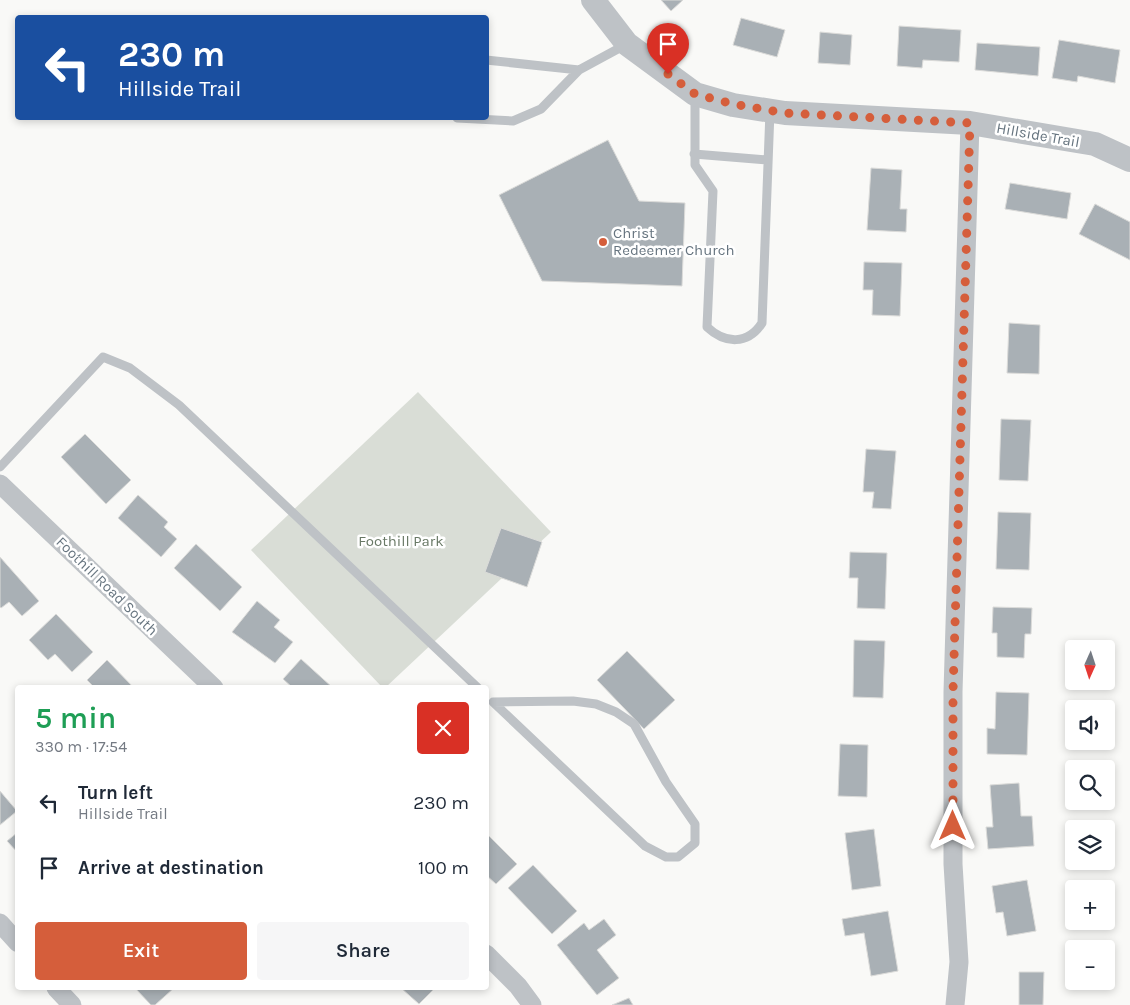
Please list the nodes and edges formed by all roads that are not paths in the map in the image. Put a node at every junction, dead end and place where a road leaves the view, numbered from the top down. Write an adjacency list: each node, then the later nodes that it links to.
1 (593, 0): 2 (street, Hillside Trail)
2 (627, 44): 4 (lane); 5 (street, Hillside Trail)
3 (489, 60): 4 (lane)
4 (579, 70): 7 (lane)
5 (695, 94): 6 (street, Hillside Trail); 9 (lane)
6 (770, 111): 8 (street, Hillside Trail); 10 (lane)
7 (489, 120)
8 (970, 123): 11 (street, Hillside Trail); 23 (street)
9 (694, 154): 10 (lane); 10 (lane)
10 (768, 160)
11 (1130, 160)
12 (0, 467): 15 (lane)
13 (0, 484): 14 (street, Foothill Road South)
14 (211, 685)
15 (475, 685)
16 (490, 699): 16 (lane)
17 (0, 924): 18 (street)
18 (15, 940)
19 (489, 957): 22 (street)
20 (58, 990): 21 (street)
21 (72, 1005)
22 (532, 1005)
23 (956, 1005)

